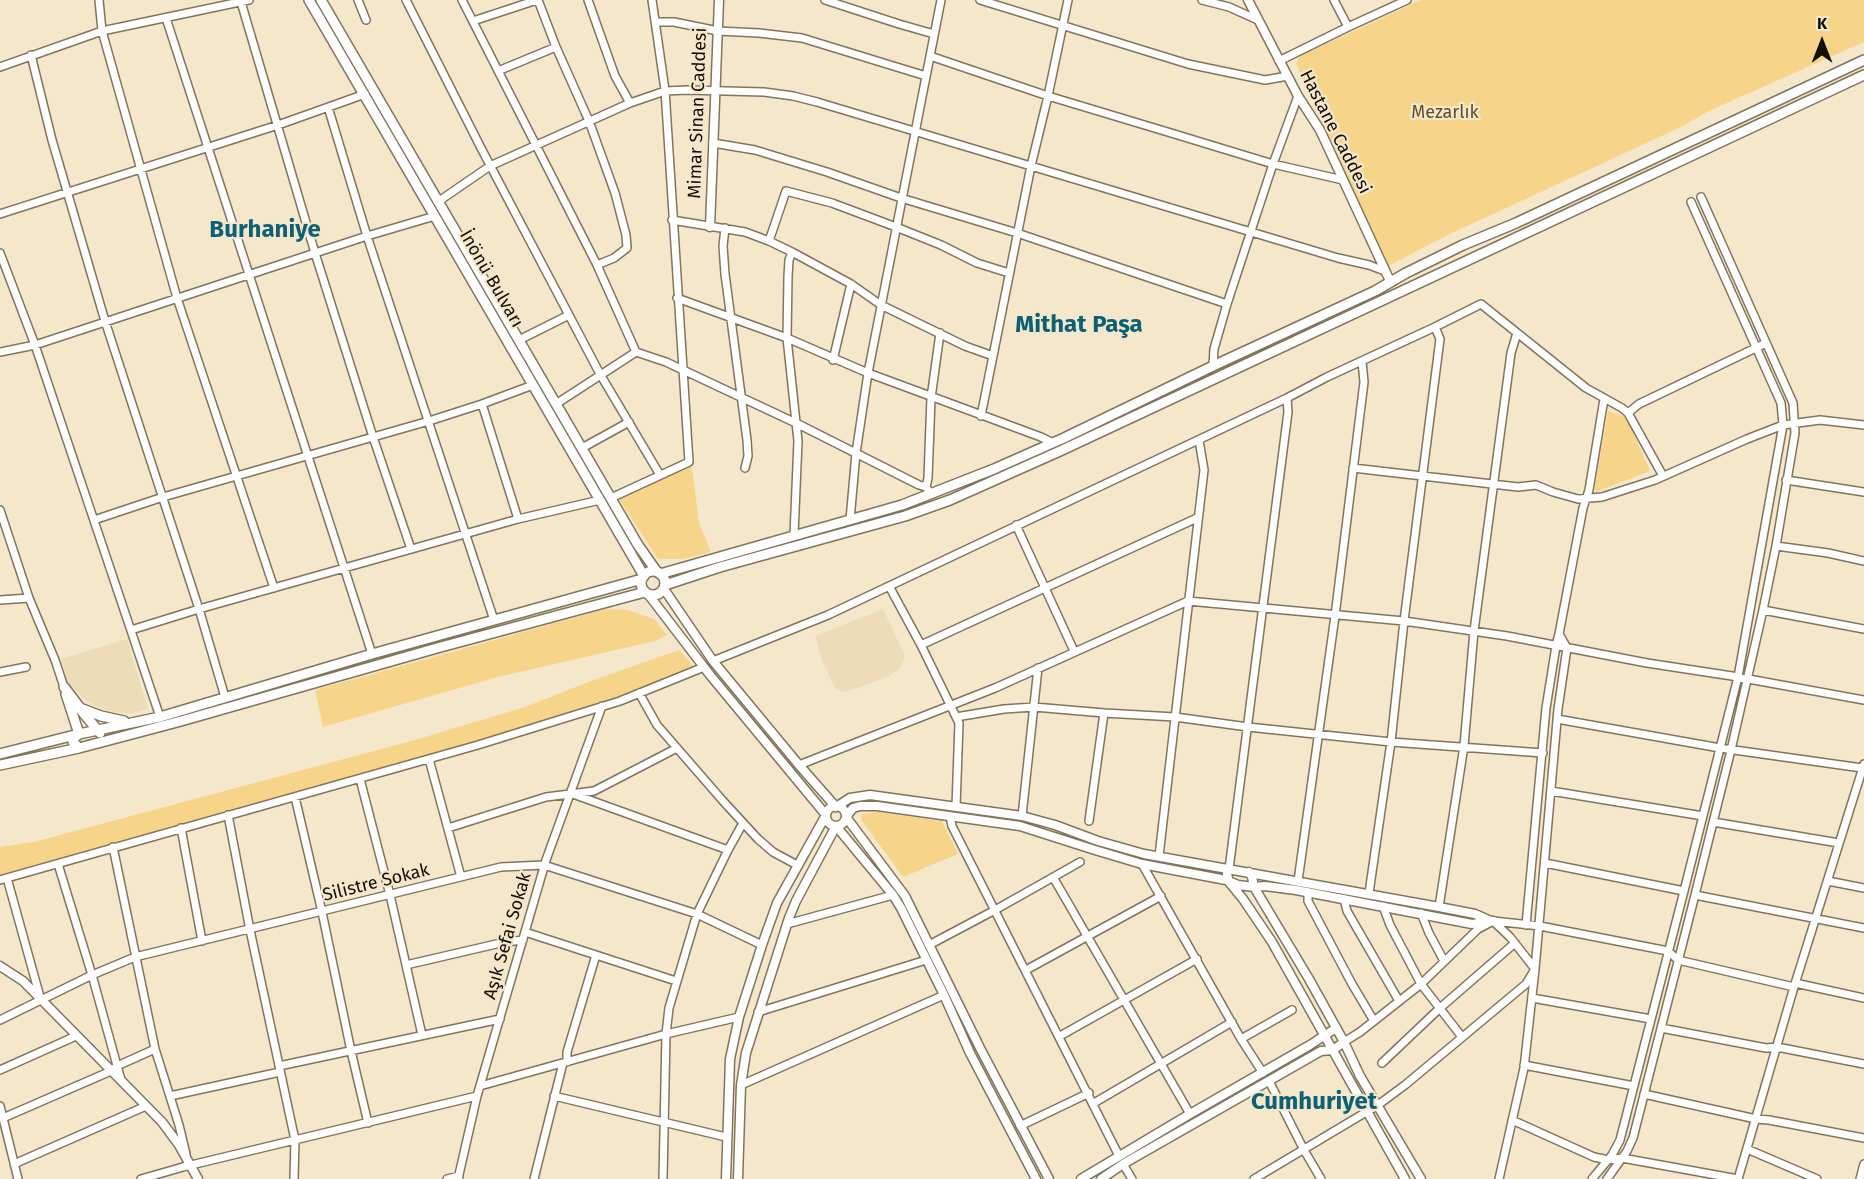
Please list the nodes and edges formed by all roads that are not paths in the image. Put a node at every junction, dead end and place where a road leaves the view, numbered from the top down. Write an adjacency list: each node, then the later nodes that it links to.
1 (99, 0): 28 (street)
2 (249, 0): 20 (street)
3 (309, 0): 43 (main road, İnönü Bulvarı)
4 (321, 0): 62 (main road, İnönü Bulvarı)
5 (358, 0): 22 (street)
6 (406, 0): 55 (street)
7 (462, 0): 24 (street)
8 (537, 0): 24 (street); 31 (street)
9 (588, 0): 46 (street)
10 (652, 0): 25 (street)
11 (719, 0): 29 (street, Mimar Sinan Caddesi)
12 (825, 0): 30 (street)
13 (941, 0): 30 (street)
14 (980, 0): 26 (street)
15 (1068, 0): 26 (street)
16 (1202, 0): 23 (street)
17 (1248, 0): 23 (street, Hastane Caddesi)
18 (1334, 0): 27 (street)
19 (1407, 0): 27 (street)
20 (241, 2): 21 (street); 49 (street)
21 (166, 18): 28 (street); 53 (street)
22 (366, 20)
23 (1258, 20): 35 (street, Hastane Caddesi)
24 (473, 21): 37 (street)
25 (656, 22): 29 (street); 41 (street)
26 (1062, 24): 40 (street); 44 (street)
27 (1348, 27): 35 (street)
28 (102, 31): 32 (street); 57 (street)
29 (718, 31): 39 (street); 42 (street, Mimar Sinan Caddesi)
30 (934, 34): 33 (street)
31 (556, 47): 37 (street); 48 (street)
32 (31, 55): 36 (street); 59 (street)
33 (930, 56): 39 (street); 44 (street)
34 (1864, 60): 74 (main road)
35 (1279, 61): 40 (street, Hastane Caddesi)
36 (0, 67)
37 (498, 71): 52 (street)
38 (1864, 75): 78 (main road)
39 (926, 76): 50 (street)
40 (1288, 76): 45 (street, Hastane Caddesi)
41 (665, 91): 42 (street); 46 (street); 66 (street)
42 (715, 91): 50 (street); 51 (street, Mimar Sinan Caddesi)
43 (365, 94): 47 (street); 65 (main road, İnönü Bulvarı)
44 (1048, 96): 54 (street); 56 (street)
45 (1298, 96): 54 (street); 58 (street, Hastane Caddesi)
46 (630, 103): 48 (street)
47 (328, 107): 49 (street); 72 (street)
48 (589, 121): 52 (street); 79 (street)
49 (278, 126): 53 (street); 77 (street)
50 (915, 132): 56 (street); 61 (street)
51 (713, 143): 61 (street); 67 (street, Mimar Sinan Caddesi)
52 (537, 146): 55 (street); 79 (street)
53 (208, 147): 57 (street); 83 (street)
54 (1273, 164): 58 (street); 70 (street)
55 (490, 166): 62 (street); 91 (street)
56 (1031, 166): 70 (street); 71 (street)
57 (141, 169): 59 (street); 87 (street)
58 (1343, 180): 80 (street, Hastane Caddesi)
59 (67, 192): 64 (street); 93 (street)
60 (1701, 197): 99 (street)
61 (902, 198): 68 (street); 71 (street)
62 (439, 201): 98 (main road, İnönü Bulvarı)
63 (1691, 202): 101 (street)
64 (0, 214)
65 (435, 216): 72 (street); 111 (main road, İnönü Bulvarı)
66 (672, 220): 67 (street); 88 (street)
67 (710, 227): 69 (street)
68 (896, 227): 73 (street); 81 (street); 89 (street)
69 (724, 228): 73 (street); 92 (street)
70 (1251, 232): 80 (street); 90 (street)
71 (1017, 233): 81 (street); 90 (street)
72 (367, 236): 77 (street); 120 (street)
73 (769, 241): 75 (street)
74 (1456, 248): 78 (main road); 82 (main road)
75 (792, 252): 85 (street); 97 (street)
76 (0, 253): 100 (street)
77 (315, 253): 83 (street); 126 (street)
78 (1464, 263): 86 (main road)
79 (597, 265): 103 (street)
80 (1385, 271): 84 (street, Hastane Caddesi)
81 (1009, 273): 104 (street)
82 (1406, 273): 84 (main road); 86 (main road)
83 (249, 274): 87 (street); 131 (street)
84 (1390, 281): 107 (main road)
85 (851, 284): 89 (street); 105 (street)
86 (1415, 286): 161 (main road)
87 (177, 298): 93 (street); 137 (street)
88 (677, 298): 92 (street); 108 (street)
89 (881, 304): 95 (street); 109 (street)
90 (1227, 304): 107 (street)
91 (569, 315): 98 (street); 110 (street)
92 (732, 318): 97 (street); 112 (street)
93 (105, 321): 100 (street); 142 (street)
94 (1435, 327): 96 (street); 106 (street); 135 (street)
95 (940, 333): 104 (street); 113 (street)
96 (1517, 333): 115 (street); 139 (street)
97 (787, 338): 105 (street); 123 (street)
98 (519, 340): 117 (main road, İnönü Bulvarı)
99 (1766, 343): 101 (street); 122 (street)
100 (35, 345): 102 (street); 149 (street)
101 (1757, 348): 118 (street); 124 (street)
102 (0, 352)
103 (636, 352): 108 (street); 110 (street)
104 (993, 356): 119 (street)
105 (834, 360): 109 (street)
106 (1362, 361): 114 (street); 133 (street)
107 (1213, 366): 128 (main road)
108 (682, 369): 112 (street); 134 (street)
109 (868, 373): 113 (street); 130 (street)
110 (600, 374): 117 (street); 121 (street)
111 (533, 385): 116 (street); 145 (main road, İnönü Bulvarı)
112 (742, 398): 123 (street); 132 (street)
113 (932, 398): 119 (street); 140 (street)
114 (1287, 398): 127 (street); 169 (street)
115 (1604, 399): 118 (street); 144 (street)
116 (482, 404): 120 (street); 148 (street)
117 (556, 404): 129 (main road, İnönü Bulvarı)
118 (1628, 413): 136 (street)
119 (981, 416): 128 (street)
120 (429, 421): 126 (street); 152 (street)
121 (629, 422): 129 (street); 134 (street)
122 (1795, 423): 124 (street); 125 (street); 138 (street)
123 (798, 424): 130 (street); 153 (street)
124 (1783, 425): 136 (street); 188 (street)
125 (1864, 425)
126 (374, 437): 131 (street); 155 (street)
127 (1199, 440): 147 (street); 151 (street)
128 (1053, 443): 140 (main road)
129 (582, 448): 143 (main road, İnönü Bulvarı)
130 (856, 453): 140 (street); 150 (street)
131 (307, 457): 137 (street); 157 (street)
132 (745, 468)
133 (1353, 468): 135 (street); 171 (street)
134 (660, 475): 143 (street)
135 (1423, 476): 139 (street); 173 (street)
136 (1663, 476): 144 (street)
137 (237, 477): 142 (street); 162 (street)
138 (1786, 480): 141 (street); 154 (street)
139 (1494, 484): 144 (street); 176 (street)
140 (929, 491): 150 (main road)
141 (1864, 492)
142 (163, 497): 149 (street); 168 (street)
143 (611, 498): 158 (main road, İnönü Bulvarı)
144 (1586, 498): 177 (street)
145 (600, 500): 148 (street); 159 (main road, İnönü Bulvarı)
146 (0, 510): 165 (street)
147 (1197, 518): 163 (street); 167 (street)
148 (518, 519): 152 (street)
149 (94, 520): 175 (street)
150 (850, 520): 153 (main road)
151 (1016, 525): 160 (street); 163 (street)
152 (467, 533): 155 (street); 172 (street)
153 (794, 536): 158 (main road)
154 (1776, 546): 156 (street); 170 (street)
155 (411, 549): 157 (street)
156 (1864, 561)
157 (344, 568): 162 (street); 182 (street)
158 (659, 573): 159 (main road); 161 (main road)
159 (643, 578): 164 (main road); 172 (main road)
160 (889, 586): 178 (street); 183 (street)
161 (665, 587): 164 (main road); 183 (street)
162 (274, 588): 168 (street)
163 (1043, 588): 178 (street); 181 (street)
164 (647, 593): 184 (street); 209 (main road)
165 (29, 598): 166 (street); 190 (street)
166 (0, 600)
167 (1188, 601): 169 (street); 181 (street); 201 (street)
168 (199, 609): 175 (street); 192 (street)
169 (1262, 609): 171 (street); 204 (street)
170 (1763, 610): 174 (street); 189 (street)
171 (1335, 616): 173 (street); 207 (street)
172 (494, 620): 182 (main road)
173 (1404, 621): 176 (street); 208 (street)
174 (1864, 629)
175 (131, 630): 199 (street)
176 (1474, 631): 179 (street); 210 (street)
177 (1560, 634): 179 (street); 180 (street)
178 (921, 645): 194 (street)
179 (1556, 646): 180 (street); 215 (street)
180 (1567, 648): 188 (street); 202 (street)
181 (1074, 651): 186 (street)
182 (372, 654): 192 (main road)
183 (713, 661): 219 (street)
184 (704, 667): 191 (street); 229 (street)
185 (26, 668): 187 (street)
186 (1038, 668): 194 (street); 196 (street)
187 (0, 672)
188 (1738, 677): 189 (street); 213 (street)
189 (1748, 679): 193 (street); 214 (street)
190 (64, 687): 197 (main road); 206 (main road)
191 (639, 693): 195 (street); 212 (street)
192 (225, 698): 199 (main road)
193 (1864, 700)
194 (951, 705): 200 (street); 219 (street)
195 (602, 706): 217 (street); 224 (street, Aşık Sefai Sokak)
196 (1034, 706): 198 (street); 200 (street); 231 (street)
197 (80, 708): 203 (main road); 205 (main road)
198 (1104, 713): 201 (street); 234 (street)
199 (160, 717): 203 (main road)
200 (956, 717): 226 (street)
201 (1175, 717): 204 (street); 243 (street)
202 (1557, 719): 213 (street); 223 (street)
203 (129, 722): 205 (main road)
204 (1248, 727): 207 (street); 250 (street)
205 (97, 729): 206 (main road); 209 (main road)
206 (79, 734): 211 (main road); 216 (main road)
207 (1319, 734): 208 (street); 255 (street)
208 (1391, 742): 210 (street); 262 (street)
209 (97, 743): 211 (main road)
210 (1464, 746): 215 (street); 269 (street)
211 (79, 748): 218 (main road)
212 (677, 748): 224 (street); 236 (street)
213 (1720, 748): 214 (street); 232 (street)
214 (1731, 750): 220 (street); 235 (street)
215 (1543, 753): 277 (street)
216 (0, 754)
217 (429, 759): 221 (street); 239 (street)
218 (0, 765)
219 (799, 765): 227 (street)
220 (1863, 766): 222 (street)
221 (360, 779): 225 (street); 263 (street)
222 (1861, 782): 240 (street)
223 (1551, 791): 232 (street); 245 (street)
224 (570, 793): 239 (street); 242 (street); 249 (street, Aşık Sefai Sokak)
225 (295, 797): 228 (street); 271 (street)
226 (956, 806): 227 (street); 231 (street)
227 (836, 807): 229 (street); 233 (street)
228 (228, 815): 238 (street); 280 (street)
229 (826, 815): 237 (street); 248 (street)
230 (950, 816): 233 (street); 247 (street); 270 (street)
231 (1022, 816): 243 (street)
232 (1702, 816): 260 (street)
233 (846, 817): 237 (street); 286 (street)
234 (1089, 821)
235 (1713, 822): 240 (street); 265 (street)
236 (743, 823): 242 (street); 248 (street)
237 (836, 826): 264 (street); 276 (street)
238 (181, 828): 241 (street); 283 (street)
239 (448, 828): 252 (street)
240 (1839, 843): 256 (street)
241 (113, 847): 246 (street); 289 (street)
242 (728, 850): 273 (street)
243 (1159, 856): 250 (street)
244 (1080, 862): 253 (street)
245 (1545, 863): 260 (street); 278 (street)
246 (58, 864): 254 (street); 298 (street)
247 (1142, 864): 257 (street); 266 (street)
248 (797, 865): 285 (street)
249 (544, 866): 252 (street, Silistre Sokak); 273 (street, Silistre Sokak); 281 (street, Aşık Sefai Sokak)
250 (1229, 869): 251 (street); 257 (street)
251 (1249, 872): 255 (street); 258 (street)
252 (461, 877): 263 (street, Silistre Sokak)
253 (1053, 877): 270 (street); 282 (street)
254 (4, 879): 306 (street)
255 (1298, 880): 262 (street)
256 (1828, 881): 259 (street); 274 (street)
257 (1229, 882): 258 (street); 321 (street)
258 (1254, 887): 261 (street); 317 (street)
259 (1864, 888)
260 (1684, 891): 287 (street)
261 (1308, 892): 267 (street); 315 (street)
262 (1369, 894): 269 (street)
263 (390, 895): 271 (street, Silistre Sokak); 294 (street)
264 (893, 895): 276 (street); 291 (street)
265 (1695, 895): 274 (street); 292 (street)
266 (1161, 896): 282 (street); 290 (street)
267 (1344, 899): 268 (street); 307 (street)
268 (1383, 906): 272 (street); 300 (street)
269 (1439, 907): 275 (street)
270 (995, 910): 286 (street); 297 (street)
271 (322, 912): 280 (street, Silistre Sokak); 330 (street)
272 (1420, 913): 275 (street); 293 (street)
273 (698, 914): 285 (street, Silistre Sokak); 299 (street)
274 (1817, 918): 279 (street); 301 (street)
275 (1493, 921): 277 (street); 284 (street); 293 (street)
276 (787, 924): 310 (street)
277 (1526, 925): 278 (street)
278 (1539, 926): 287 (street); 296 (street)
279 (1864, 928)
280 (250, 930): 283 (street, Silistre Sokak); 337 (street)
281 (524, 936): 288 (street); 294 (street); 312 (street, Aşık Sefai Sokak)
282 (1088, 938): 297 (street); 305 (street)
283 (202, 941): 289 (street, Silistre Sokak)
284 (1515, 944): 296 (street); 308 (street)
285 (762, 945): 311 (street)
286 (929, 945): 360 (street)
287 (1668, 951): 292 (street); 313 (street)
288 (596, 955): 299 (street); 331 (street)
289 (135, 957): 298 (street, Silistre Sokak); 328 (street)
290 (1197, 959): 305 (street); 316 (street)
291 (926, 960): 302 (street); 310 (street)
292 (1678, 960): 301 (street); 318 (street)
293 (1444, 961): 300 (street)
294 (406, 965): 320 (street)
295 (0, 966): 306 (street)
296 (1535, 969): 303 (street); 324 (street)
297 (1026, 970): 323 (street)
298 (92, 975): 306 (street, Silistre Sokak); 336 (street)
299 (676, 981): 319 (street)
300 (1421, 984): 307 (street); 308 (street)
301 (1794, 985): 304 (street); 327 (street)
302 (944, 995): 341 (street); 382 (street)
303 (1532, 998): 313 (street); 335 (street)
304 (1864, 998)
305 (1124, 999): 323 (street); 333 (street)
306 (41, 1000): 314 (street, Silistre Sokak); 322 (street)
307 (1399, 1001): 315 (street)
308 (1440, 1008): 324 (street); 332 (street)
309 (1292, 1010): 325 (street)
310 (758, 1012): 341 (street)
311 (739, 1017): 319 (street); 361 (street)
312 (500, 1019): 320 (street); 342 (street, Aşık Sefai Sokak)
313 (1651, 1019): 343 (street)
314 (0, 1020)
315 (1374, 1021): 326 (street)
316 (1232, 1023): 325 (street); 333 (street)
317 (1336, 1028): 321 (street); 326 (street)
318 (1661, 1028): 327 (street); 345 (street)
319 (666, 1034): 331 (street); 359 (street)
320 (422, 1035): 330 (street)
321 (1324, 1035): 329 (street); 339 (street)
322 (76, 1036): 336 (street); 338 (street)
323 (1060, 1036): 344 (street)
324 (1462, 1036): 350 (street)
325 (1241, 1039): 339 (street)
326 (1344, 1042): 329 (street); 350 (street)
327 (1777, 1047): 334 (street); 357 (street)
328 (155, 1049): 336 (street); 346 (street)
329 (1333, 1050): 340 (street); 353 (street)
330 (351, 1051): 337 (street); 358 (street)
331 (565, 1062): 342 (street); 348 (street)
332 (1382, 1063)
333 (1162, 1064): 349 (street); 354 (street)
334 (1864, 1064)
335 (1524, 1065): 343 (street); 356 (street)
336 (114, 1068): 352 (street); 355 (street)
337 (280, 1069): 346 (street); 363 (street)
338 (0, 1070)
339 (1263, 1073): 354 (street)
340 (1269, 1081): 365 (street); 367 (street)
341 (741, 1085): 381 (street)
342 (480, 1086): 347 (street, Aşık Sefai Sokak)
343 (1634, 1086): 368 (street)
344 (1089, 1093): 349 (street); 360 (street)
345 (1644, 1094): 357 (street); 366 (street)
346 (170, 1096): 369 (street)
347 (477, 1096): 358 (street); 372 (street, Aşık Sefai Sokak)
348 (554, 1096): 359 (street); 378 (street)
349 (1094, 1103): 367 (street)
350 (1378, 1105): 353 (street); 390 (street)
351 (0, 1106): 355 (street)
352 (146, 1106): 369 (street); 370 (street)
353 (1367, 1112): 365 (street); 389 (street)
354 (1190, 1114): 367 (street)
355 (3, 1118): 370 (street)
356 (1512, 1119): 368 (street); 391 (street)
357 (1756, 1119): 362 (street); 364 (street)
358 (368, 1123): 363 (street)
359 (665, 1124): 361 (street); 379 (street)
360 (1020, 1126): 383 (street)
361 (726, 1137): 380 (street)
362 (1864, 1138)
363 (295, 1140): 369 (street); 376 (street)
364 (1747, 1149): 394 (street); 395 (street)
365 (1304, 1150): 387 (street); 388 (street)
366 (1622, 1158): 368 (street); 393 (street); 394 (street)
367 (1121, 1160): 384 (street); 385 (street); 386 (street)
368 (1608, 1160): 392 (street)
369 (190, 1163): 374 (street); 375 (street)
370 (14, 1164): 373 (street)
371 (1864, 1164): 396 (street)
372 (459, 1177): 377 (street)
373 (18, 1179)
374 (141, 1179)
375 (198, 1179)
376 (294, 1179)
377 (447, 1179)
378 (534, 1179)
379 (663, 1179)
380 (726, 1179)
381 (738, 1179)
382 (1036, 1179)
383 (1049, 1179)
384 (1082, 1179)
385 (1101, 1179)
386 (1132, 1179)
387 (1254, 1179)
388 (1321, 1179)
389 (1405, 1179)
390 (1421, 1179)
391 (1498, 1179)
392 (1593, 1179)
393 (1607, 1179)
394 (1738, 1179)
395 (1817, 1179)
396 (1860, 1179)

